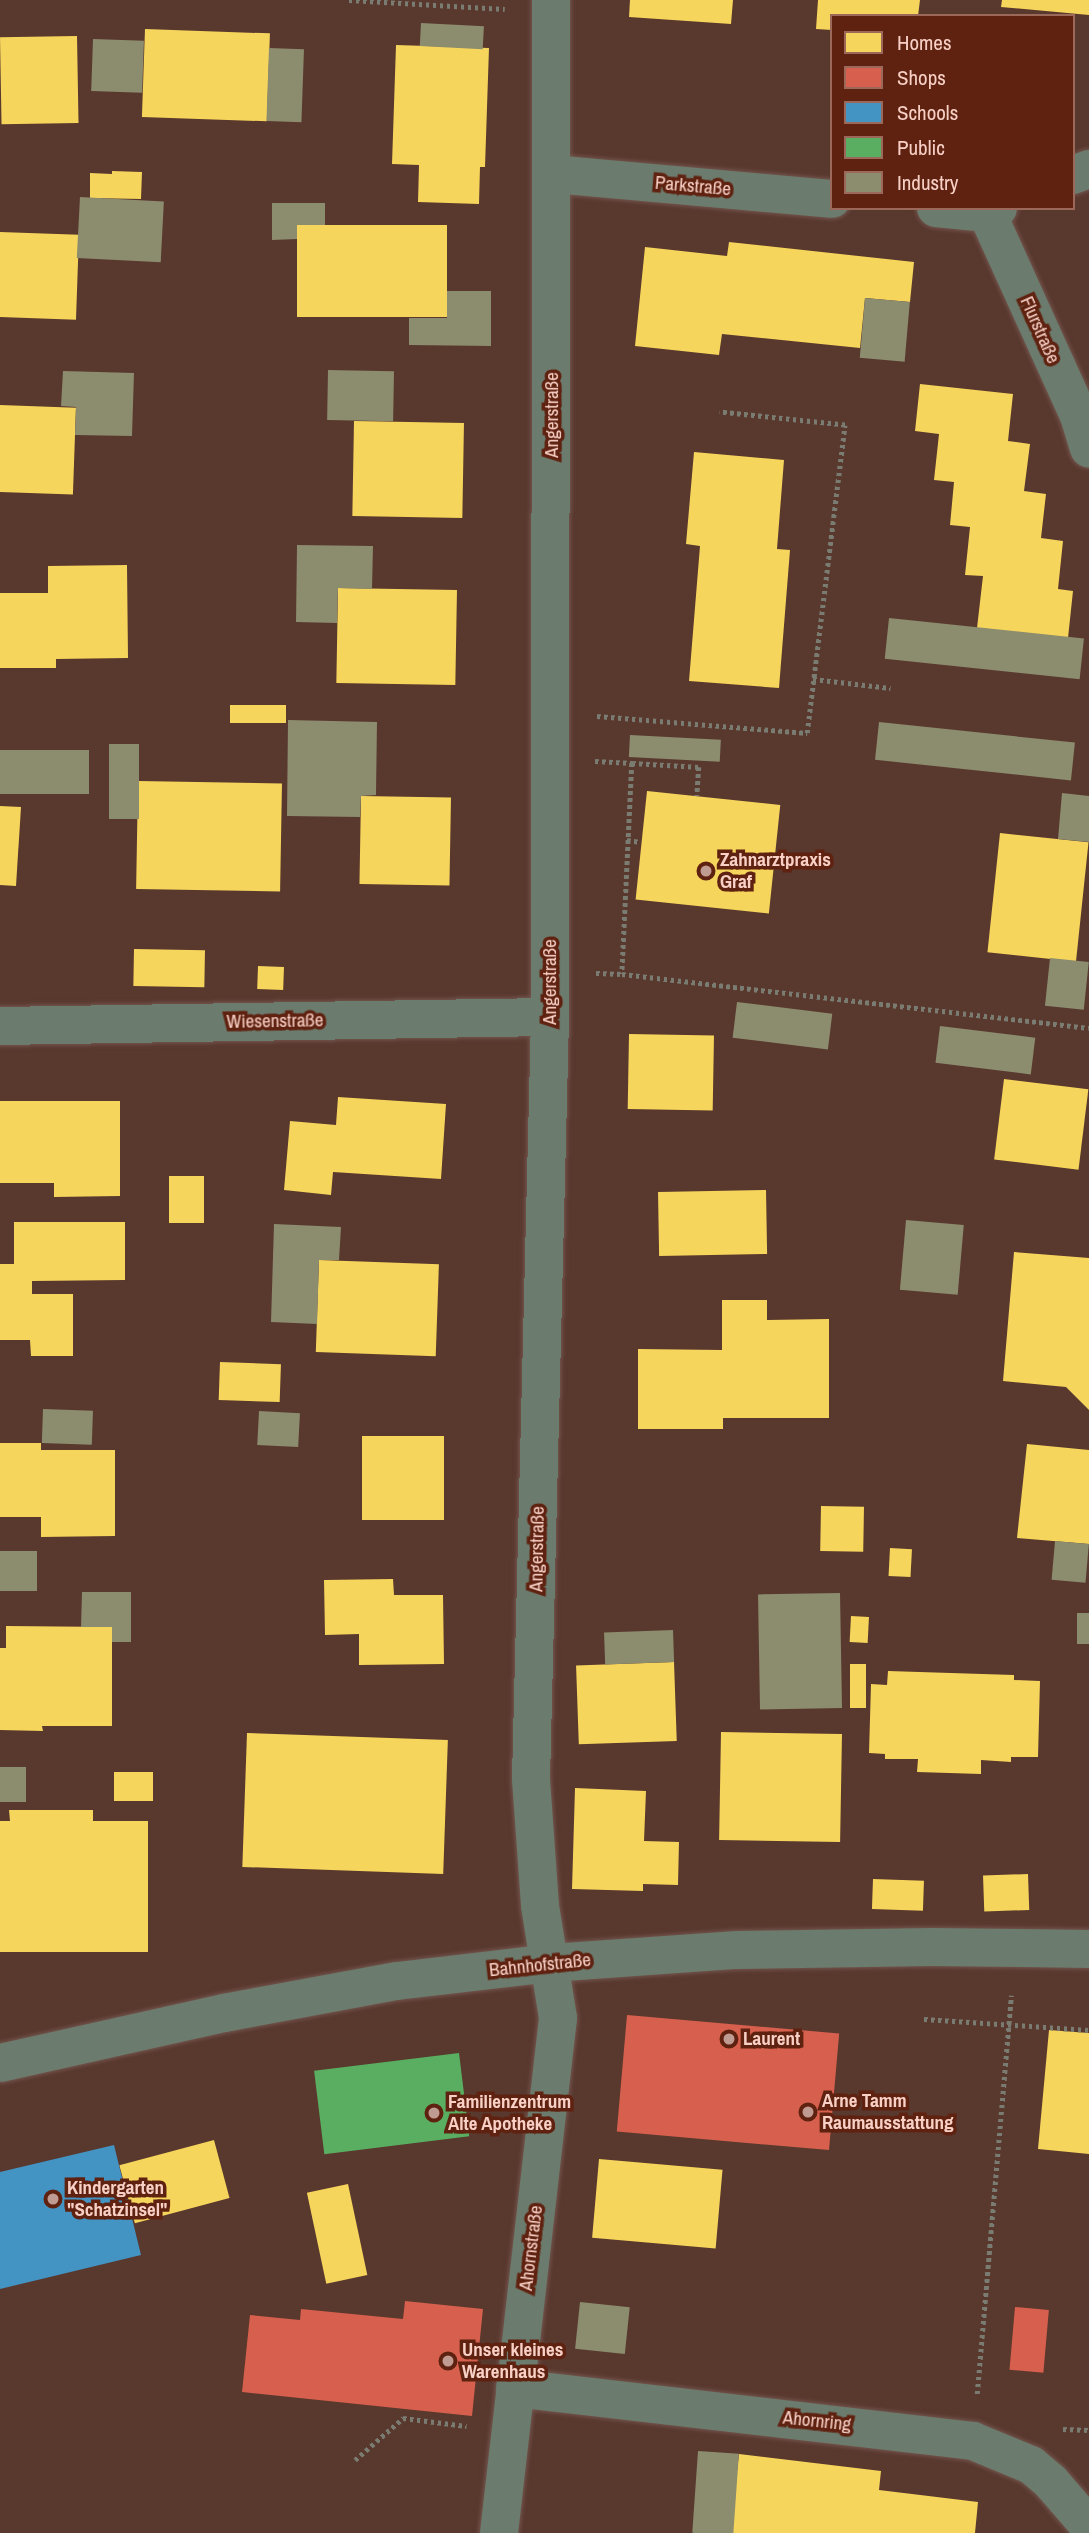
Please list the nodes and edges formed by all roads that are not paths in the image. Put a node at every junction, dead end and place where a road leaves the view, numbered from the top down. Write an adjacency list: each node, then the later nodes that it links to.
1 (551, 6): 2 (street, Angerstraße)
2 (553, 174): 3 (street, Parkstraße); 7 (street, Angerstraße)
3 (830, 199)
4 (974, 210): 5 (street)
5 (993, 211): 6 (street, Flurstraße)
6 (1089, 449)
7 (550, 1017): 8 (street, Wiesenstraße); 10 (street, Angerstraße)
8 (0, 1026)
9 (1089, 1949): 10 (street, Bahnhofstraße)
10 (550, 1963): 11 (street, Bahnhofstraße); 12 (street, Ahornstraße)
11 (0, 2063)
12 (515, 2388): 13 (street, Ahornring); 14 (street, Ahornstraße)
13 (1089, 2526)
14 (499, 2533)

